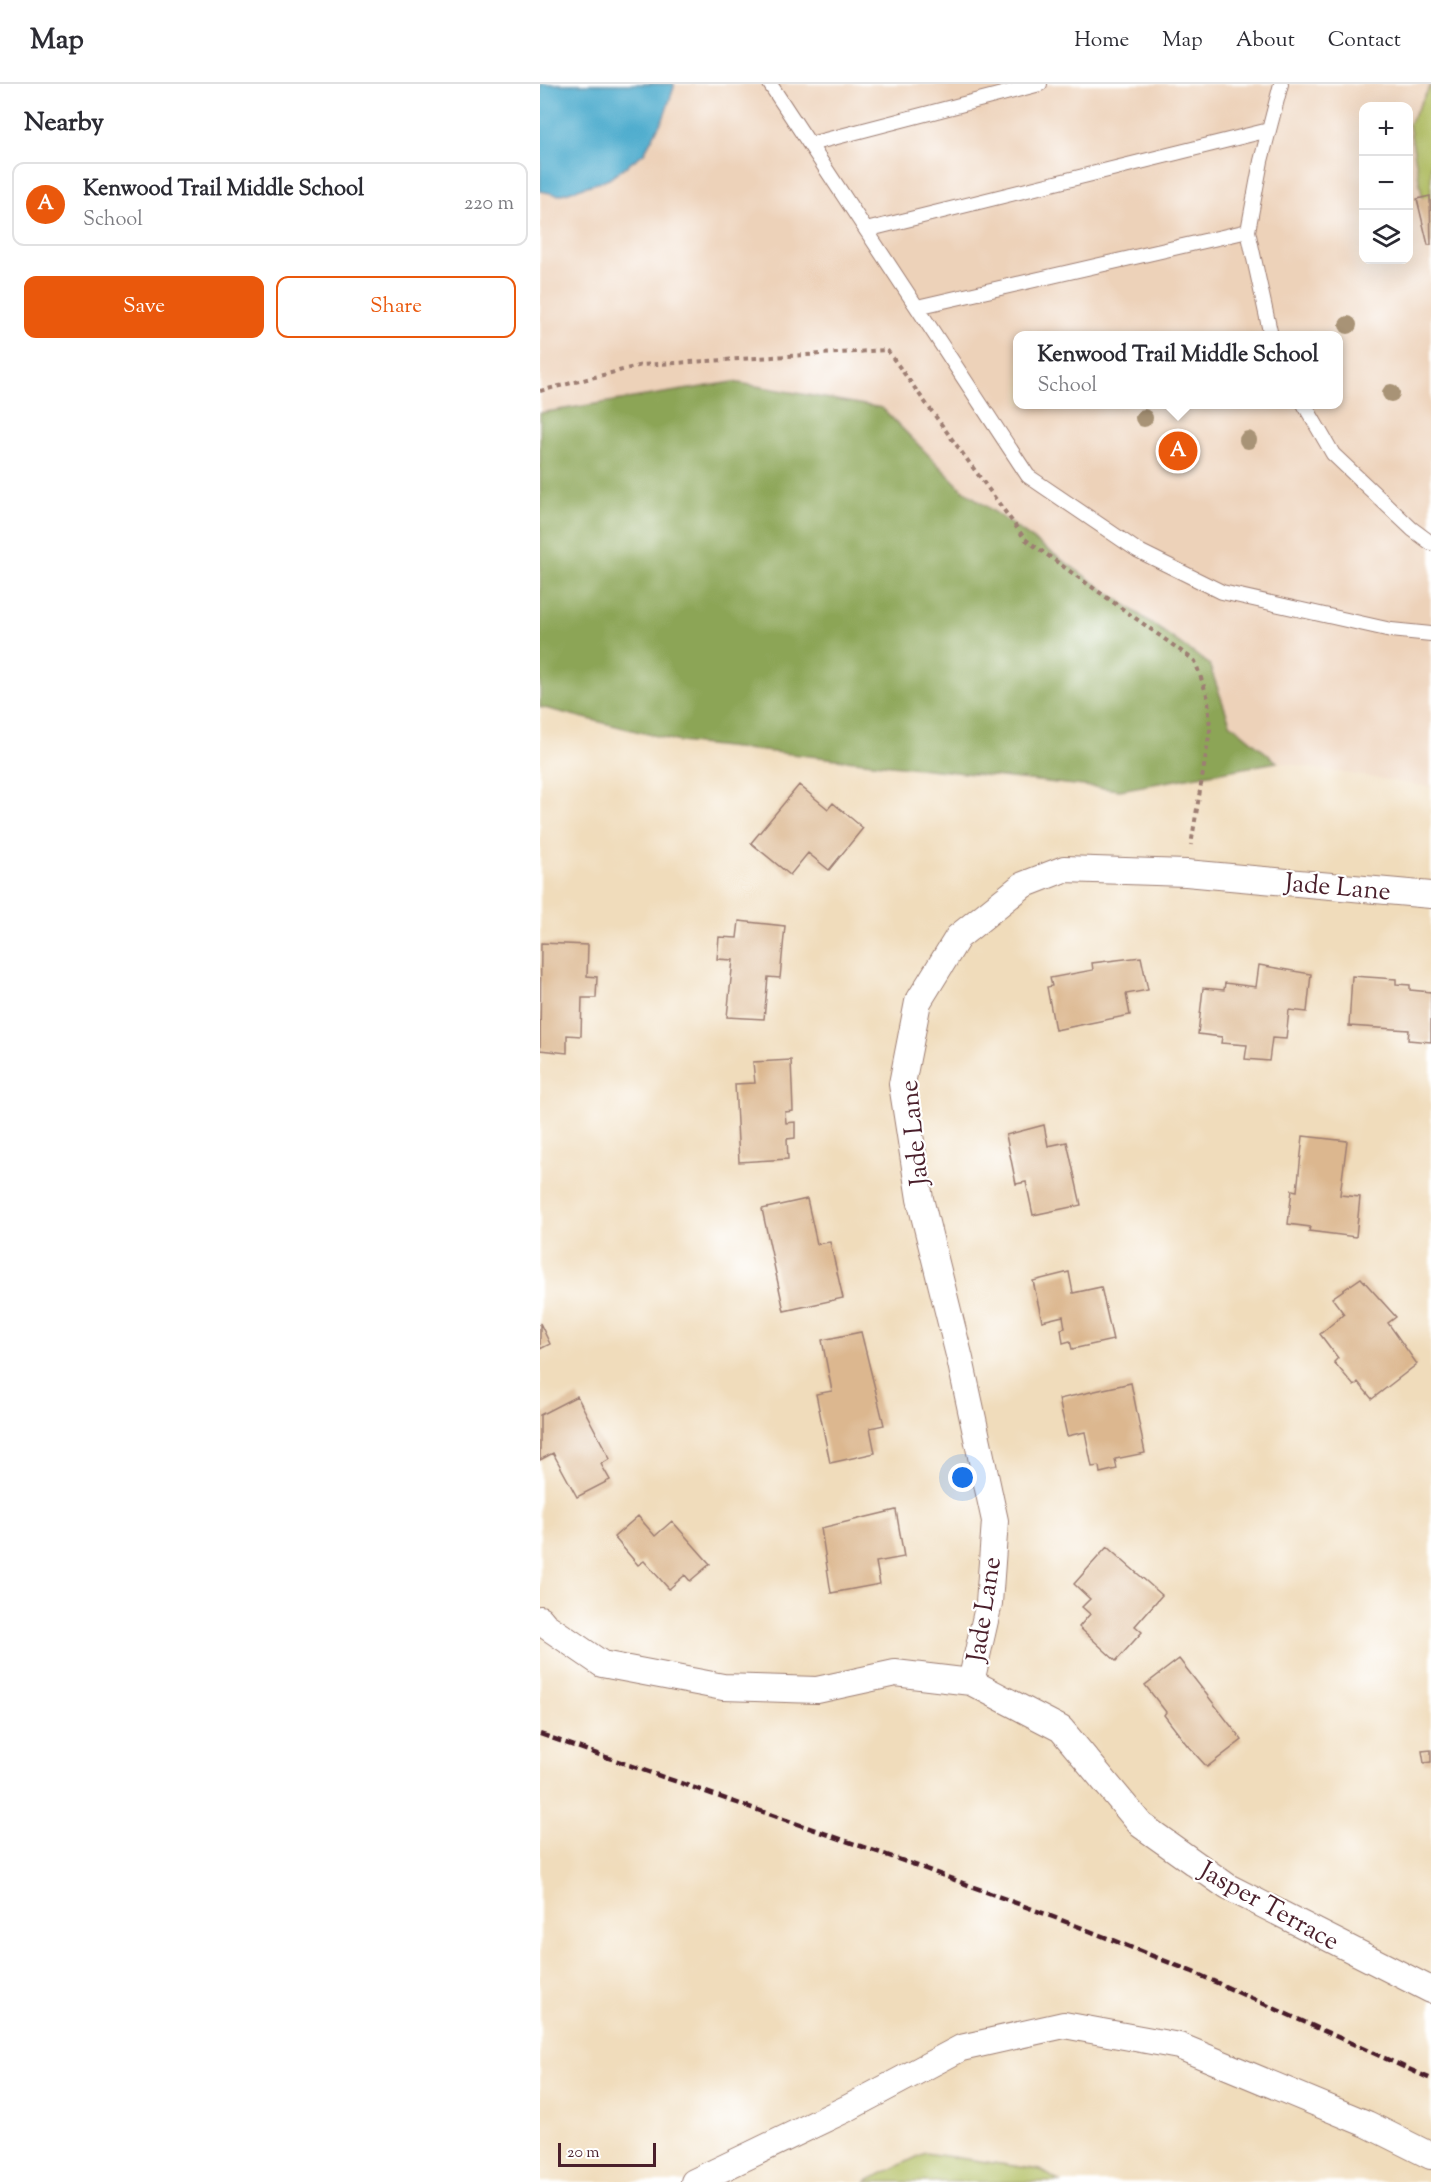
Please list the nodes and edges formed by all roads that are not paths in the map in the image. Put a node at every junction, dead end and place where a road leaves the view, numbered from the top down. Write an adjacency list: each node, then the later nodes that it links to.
1 (770, 84): 5 (lane)
2 (1040, 84): 5 (lane)
3 (1281, 84): 4 (lane)
4 (1269, 130): 6 (lane); 7 (lane)
5 (810, 144): 6 (lane)
6 (866, 230): 8 (lane)
7 (1248, 231): 8 (lane); 9 (lane)
8 (917, 307): 12 (lane)
9 (1269, 331)
10 (1306, 409): 11 (lane)
11 (1431, 543)
12 (1431, 634)
13 (1431, 895): 15 (street, Jade Lane)
14 (540, 1619): 15 (street, Jasper Terrace)
15 (971, 1682): 16 (street, Jasper Terrace)
16 (1431, 1990)
17 (1431, 2156): 18 (street)
18 (694, 2182)

